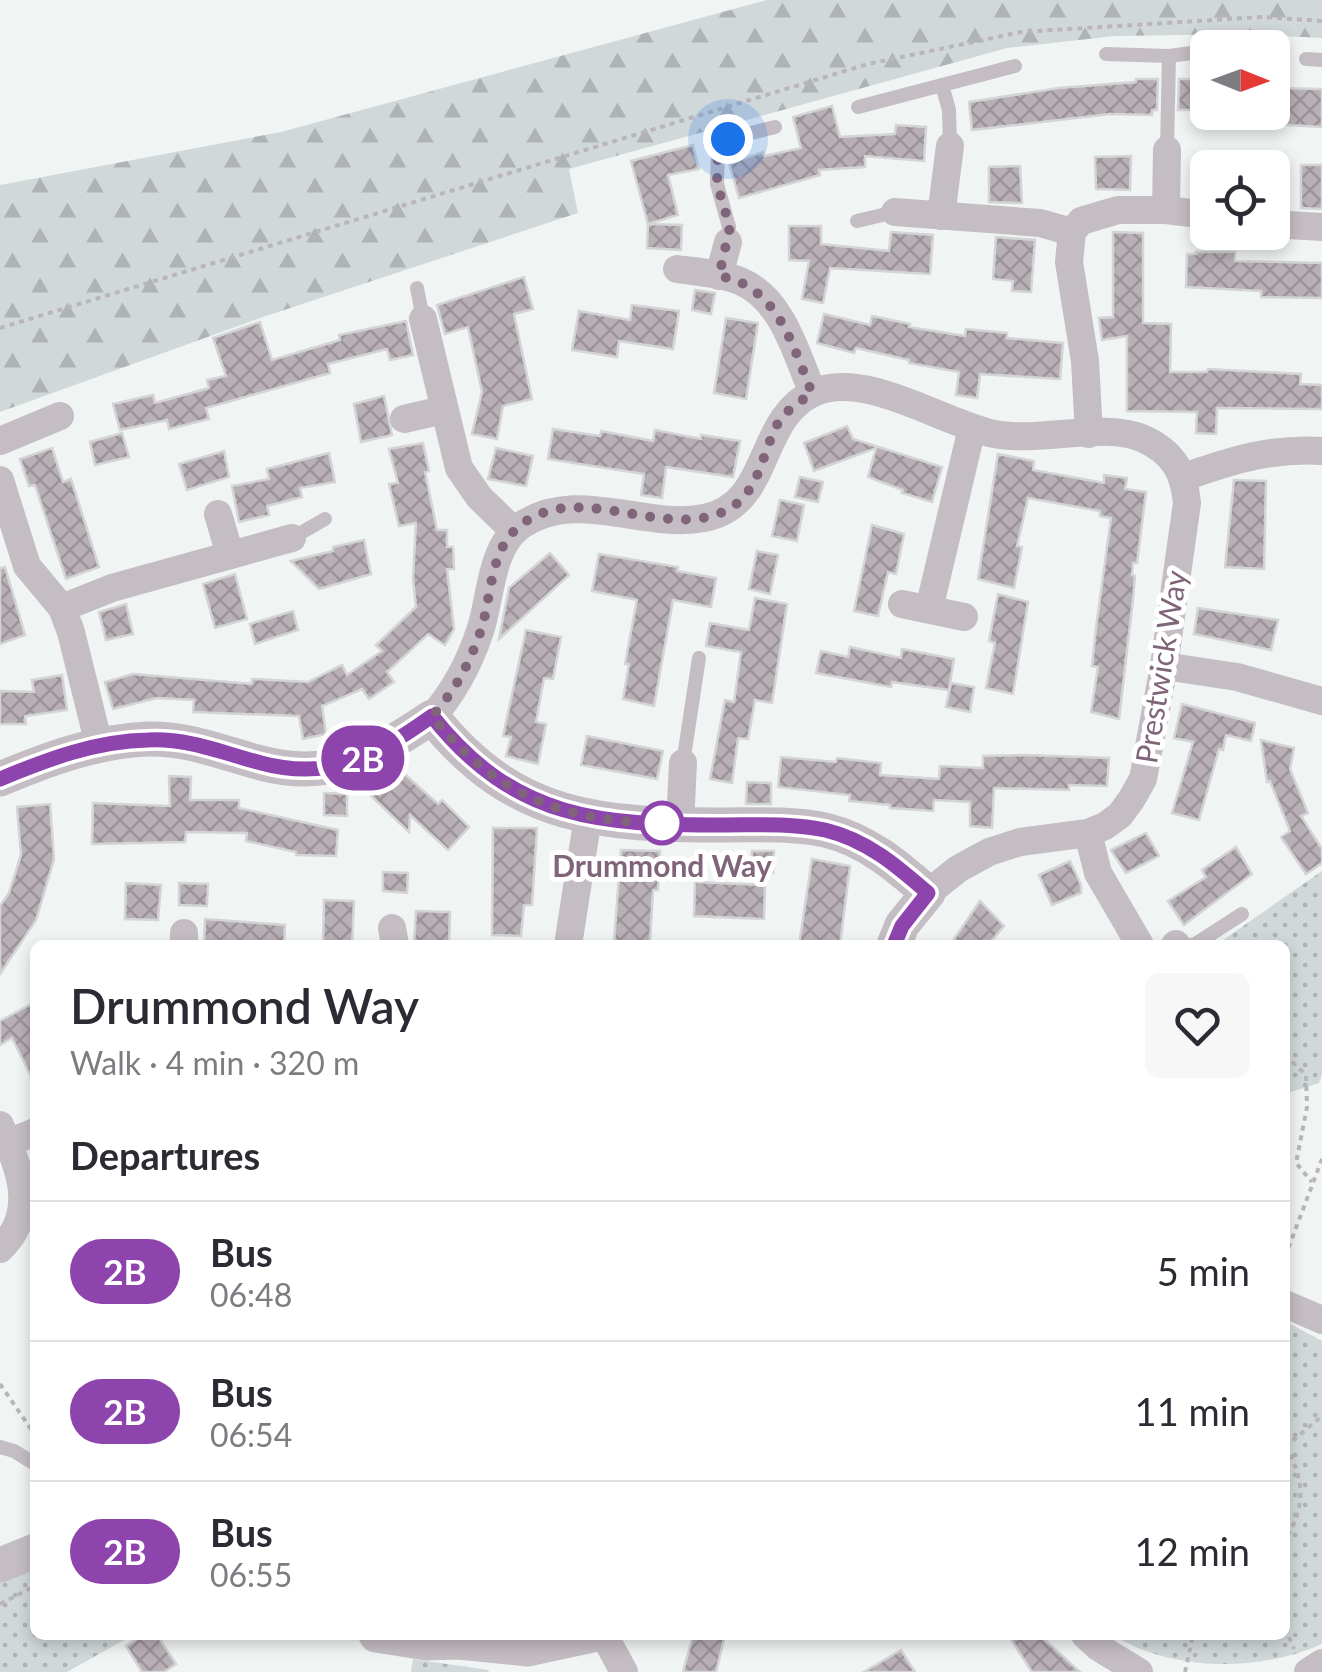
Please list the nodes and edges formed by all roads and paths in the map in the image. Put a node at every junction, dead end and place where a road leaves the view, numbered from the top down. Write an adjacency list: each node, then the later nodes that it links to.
1 (1322, 21): 24 (path)
2 (1190, 53): 4 (lane)
3 (1106, 54): 4 (lane)
4 (1168, 56): 10 (lane)
5 (1015, 66): 6 (lane)
6 (942, 85): 7 (lane); 9 (lane)
7 (858, 107)
8 (775, 127): 19 (lane)
9 (950, 146): 14 (street)
10 (1166, 150): 11 (street)
11 (1166, 210): 13 (street); 18 (street)
12 (895, 212): 14 (street); 15 (lane)
13 (1190, 213)
14 (941, 216): 18 (street)
15 (857, 221)
16 (1290, 225): 17 (street)
17 (1322, 227)
18 (1072, 232): 30 (street)
19 (728, 242): 21 (street)
20 (677, 269): 21 (street)
21 (719, 276): 25 (street)
22 (416, 288): 23 (lane)
23 (423, 319): 26 (street)
24 (0, 328)
25 (812, 393): 29 (street); 37 (street)
26 (443, 410): 28 (street); 37 (street)
27 (60, 416): 31 (street)
28 (404, 419)
29 (972, 428): 30 (street); 41 (street)
30 (1088, 434): 33 (street)
31 (0, 440)
32 (1322, 451): 33 (street)
33 (1184, 477): 43 (street, Prestwick Way)
34 (0, 480): 40 (street)
35 (218, 514): 39 (street)
36 (325, 519): 38 (lane)
37 (514, 530): 45 (street)
38 (292, 538): 39 (street)
39 (230, 555): 40 (street)
40 (62, 608): 46 (street)
41 (964, 617)
42 (698, 658): 47 (lane)
43 (1164, 666): 44 (street); 51 (street, Prestwick Way)
44 (1322, 701)
45 (432, 716): 46 (street); 49 (street)
46 (99, 745): 48 (street)
47 (684, 763): 50 (street)
48 (0, 778)
49 (588, 817): 50 (street); 54 (street)
50 (680, 824): 52 (street)
51 (1088, 834): 52 (street); 56 (street)
52 (928, 893): 55 (street)
53 (1242, 914): 57 (lane)
54 (569, 940)
55 (896, 940)
56 (1137, 940)
57 (1202, 940)
58 (1290, 1060): 62 (path)
59 (30, 1132): 60 (street)
60 (4, 1134): 64 (street)
61 (1322, 1158): 62 (path)
62 (1312, 1182): 63 (path)
63 (1290, 1243)
64 (0, 1248)
65 (1290, 1306): 66 (street)
66 (1322, 1320)
67 (0, 1384): 69 (path)
68 (1322, 1416): 70 (path)
69 (30, 1428)
70 (1290, 1443)
71 (0, 1447): 73 (lane)
72 (1290, 1455): 74 (path)
73 (30, 1461)
74 (1290, 1529)
75 (30, 1553): 76 (street)
76 (0, 1565)
77 (30, 1589): 78 (path)
78 (0, 1604)
79 (408, 1640): 84 (street)
80 (577, 1640): 84 (street)
81 (607, 1640): 86 (street)
82 (1091, 1640): 87 (street)
83 (1192, 1640): 88 (path)
84 (488, 1641)
85 (1322, 1663): 89 (street)
86 (624, 1672)
87 (1139, 1672)
88 (1185, 1672)
89 (1308, 1672)

